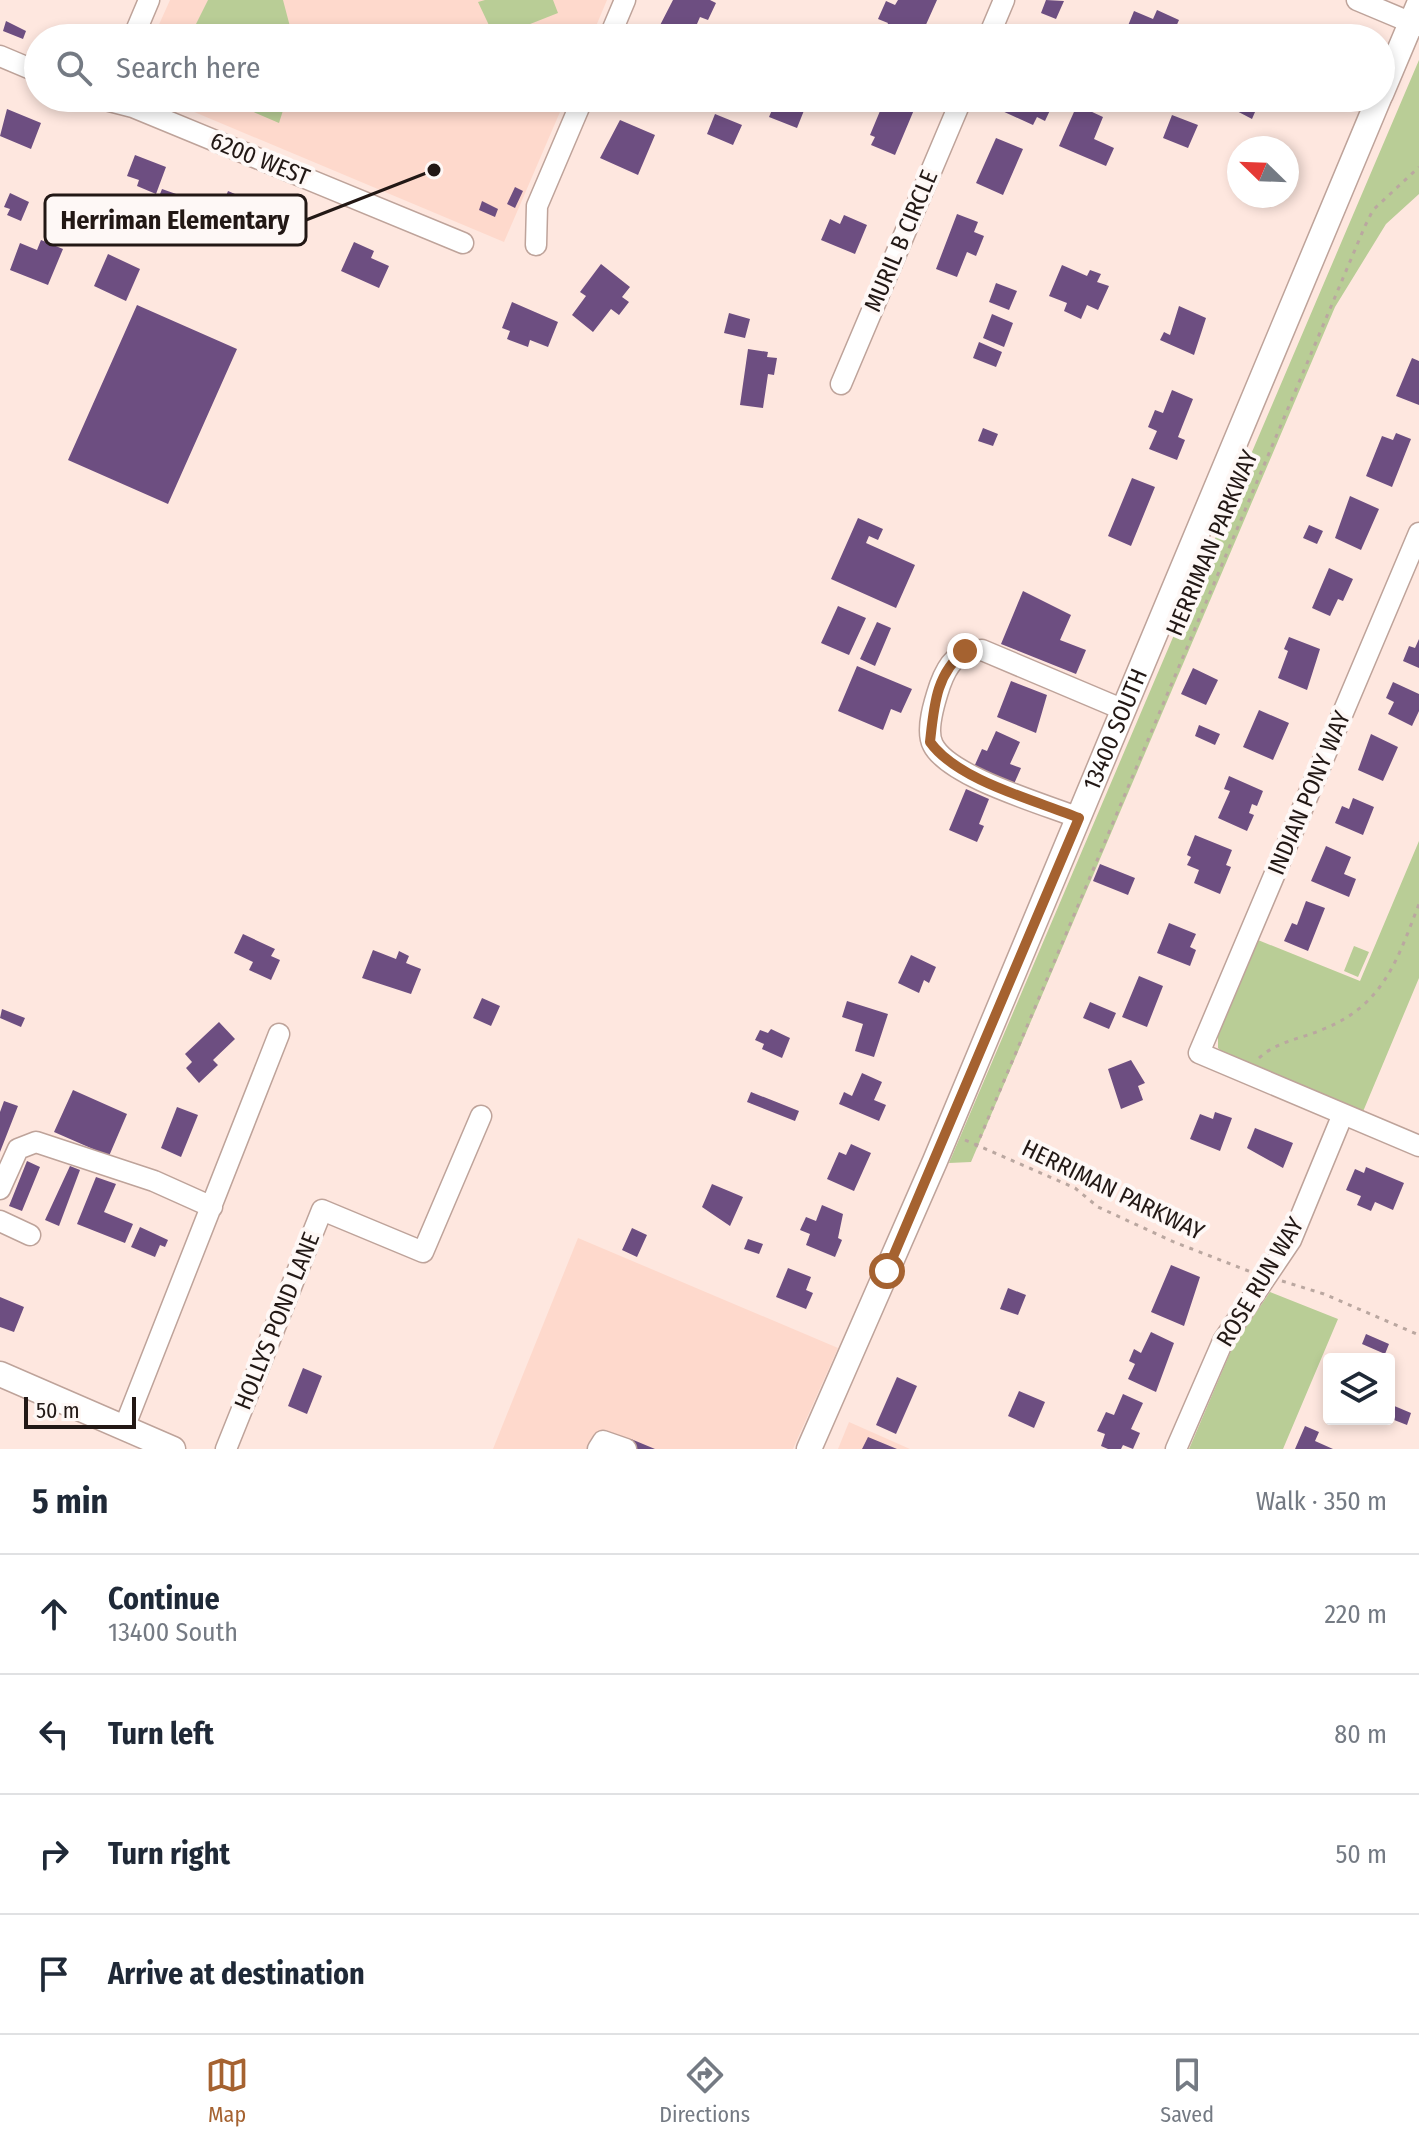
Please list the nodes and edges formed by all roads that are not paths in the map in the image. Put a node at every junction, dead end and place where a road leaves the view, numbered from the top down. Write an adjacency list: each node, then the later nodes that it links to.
1 (149, 0): 6 (street)
2 (625, 0): 7 (street)
3 (1004, 0): 8 (street)
4 (1357, 0): 5 (street)
5 (1416, 18): 10 (main road, 13400 SOUTH)
6 (139, 24)
7 (615, 24)
8 (994, 24)
9 (0, 56): 11 (street)
10 (1395, 64)
11 (24, 66)
12 (145, 112): 16 (street, 6200 WEST)
13 (577, 112): 17 (street)
14 (956, 112): 18 (street, MURIL B CIRCLE)
15 (1373, 112): 20 (main road, 13400 SOUTH)
16 (463, 243)
17 (536, 245)
18 (841, 384)
19 (1419, 533): 23 (street, INDIAN PONY WAY)
20 (1124, 710): 21 (main road, 13400 SOUTH); 21 (street)
21 (1079, 818): 36 (main road, 13400 SOUTH)
22 (279, 1034): 27 (street)
23 (1343, 1114): 25 (street); 37 (street, ROSE RUN WAY)
24 (481, 1116): 33 (street, HOLLYS POND LANE)
25 (1419, 1146)
26 (0, 1189): 27 (street)
27 (212, 1207): 31 (street)
28 (0, 1221): 29 (street)
29 (30, 1235)
30 (0, 1374): 31 (main road)
31 (124, 1428): 32 (main road)
32 (173, 1449)
33 (226, 1449)
34 (598, 1449): 35 (street)
35 (626, 1449)
36 (809, 1449)
37 (1176, 1449)

